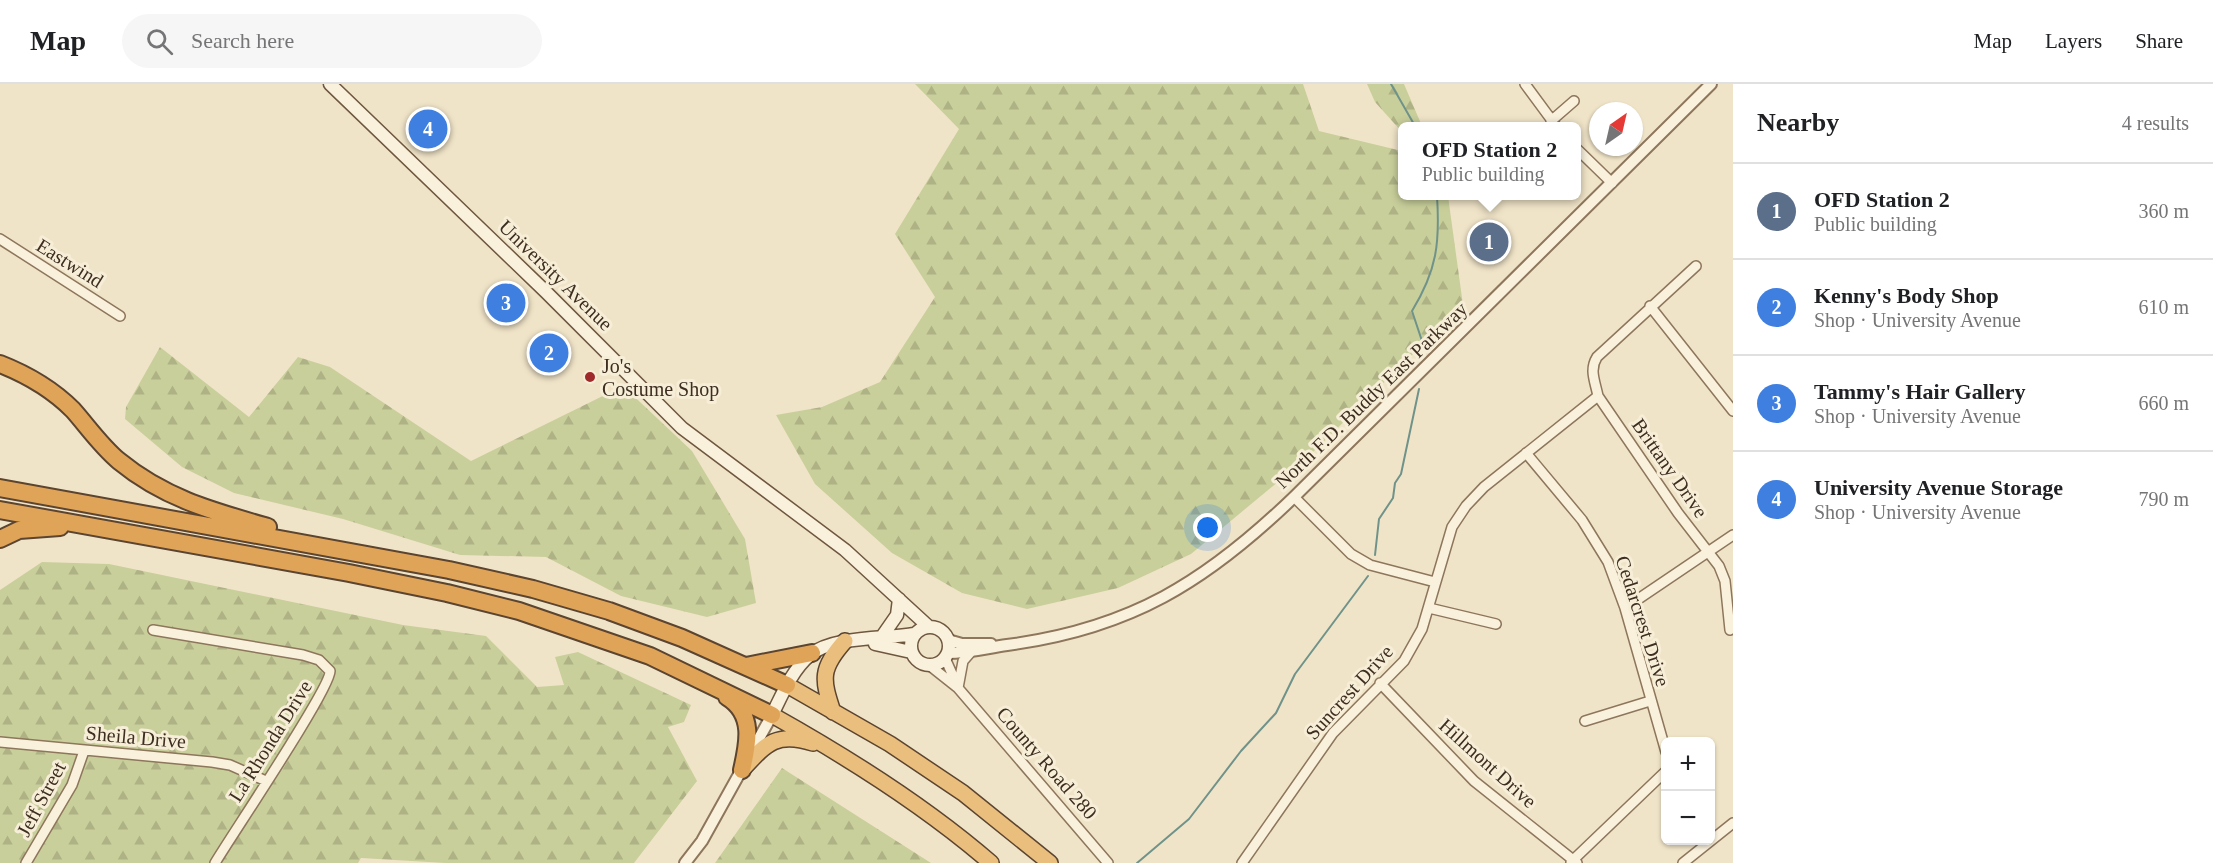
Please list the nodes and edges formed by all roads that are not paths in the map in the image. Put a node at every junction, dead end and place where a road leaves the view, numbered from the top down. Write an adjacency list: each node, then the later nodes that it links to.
1 (330, 84): 26 (main road, University Avenue)
2 (1525, 84): 5 (street)
3 (1711, 84): 8 (street, North F.D. Buddy East Parkway)
4 (1574, 100): 6 (street)
5 (1552, 122)
6 (1555, 122)
7 (1581, 153): 8 (street)
8 (1612, 183): 18 (street, North F.D. Buddy East Parkway)
9 (0, 239): 12 (street, Eastwind)
10 (1696, 266): 11 (street)
11 (1650, 306): 14 (street); 15 (street)
12 (120, 316)
13 (0, 364): 24 (highway)
14 (1598, 396): 16 (street, Suncrest Drive); 23 (street, Brittany Drive)
15 (1733, 411)
16 (1526, 453): 25 (street, Suncrest Drive); 28 (street, Cedarcrest Drive)
17 (0, 488): 24 (highway)
18 (1294, 497): 25 (street); 38 (street, North F.D. Buddy East Parkway)
19 (0, 510): 20 (highway)
20 (86, 525): 22 (highway); 45 (highway)
21 (1733, 535): 23 (street)
22 (0, 539)
23 (1709, 551): 28 (street); 32 (street, Brittany Drive)
24 (358, 553): 44 (highway)
25 (1435, 582): 27 (street, Suncrest Drive)
26 (899, 599): 30 (main road, University Avenue); 33 (main road, University Avenue); 34 (main road)
27 (1429, 608): 29 (street); 46 (street, Suncrest Drive)
28 (1625, 608): 49 (street, Cedarcrest Drive)
29 (1496, 624)
30 (929, 627): 33 (main road); 35 (main road)
31 (153, 630): 59 (street, La Rhonda Drive)
32 (1730, 630)
33 (916, 633): 34 (main road); 39 (main road)
34 (881, 638): 37 (main road)
35 (948, 640): 38 (street); 42 (main road)
36 (844, 641): 37 (main road); 40 (main road); 50 (highway)
37 (862, 641): 39 (main road)
38 (1004, 646): 41 (street)
39 (911, 652): 43 (main road)
40 (812, 653): 44 (highway); 47 (main road)
41 (970, 653): 42 (street); 48 (street)
42 (946, 656): 43 (main road); 48 (street)
43 (929, 665): 48 (street)
44 (747, 666): 47 (highway)
45 (690, 675): 51 (highway); 57 (highway)
46 (1380, 683): 61 (street, Hillmont Drive); 68 (street, Suncrest Drive)
47 (787, 686): 50 (highway); 51 (main road)
48 (958, 688): 67 (street, County Road 280)
49 (1650, 701): 52 (street); 53 (street, Cedarcrest Drive)
50 (833, 712): 66 (highway)
51 (772, 714): 55 (highway); 57 (street)
52 (1585, 721)
53 (1661, 738)
54 (0, 742): 56 (street, Sheila Drive)
55 (835, 750): 57 (highway); 65 (highway)
56 (84, 751): 59 (street, Sheila Drive); 62 (street, Jeff Street)
57 (742, 770): 64 (street)
58 (1661, 775): 61 (street)
59 (266, 781): 63 (street, La Rhonda Drive)
60 (1733, 823): 69 (street)
61 (1574, 862)
62 (26, 863)
63 (215, 863)
64 (685, 863)
65 (991, 863)
66 (1050, 863)
67 (1108, 863)
68 (1242, 863)
69 (1683, 863)

